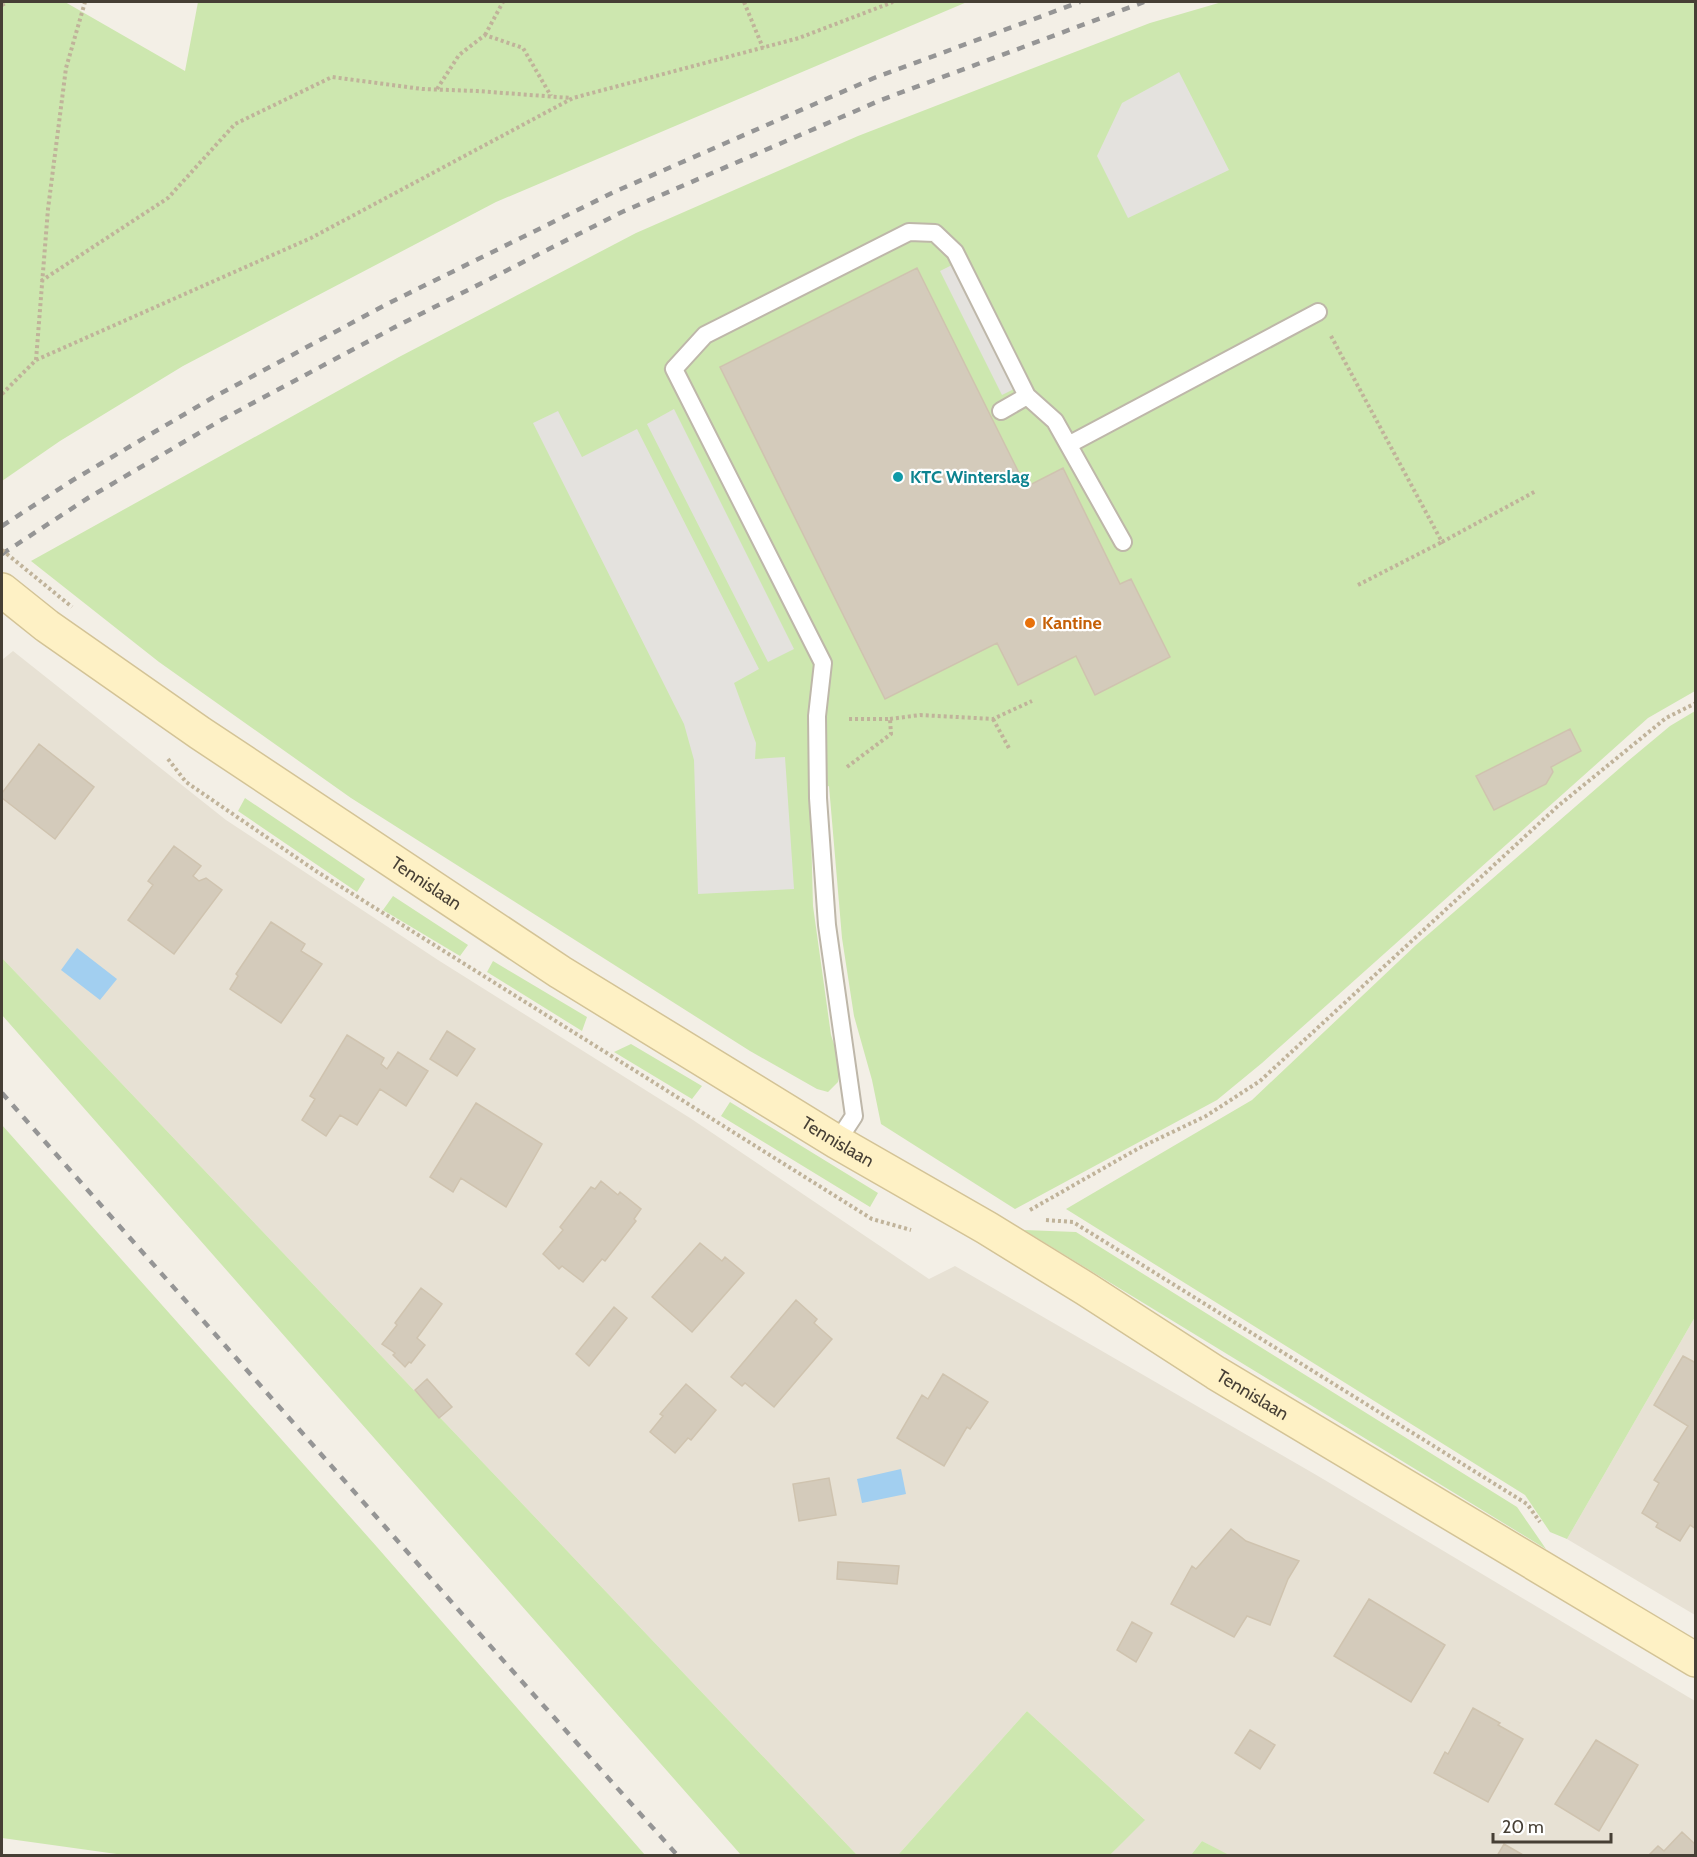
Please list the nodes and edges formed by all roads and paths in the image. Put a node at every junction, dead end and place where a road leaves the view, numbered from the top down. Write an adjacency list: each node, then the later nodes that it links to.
1 (7, 2): 6 (path)
2 (84, 2): 12 (path)
3 (503, 2): 7 (path)
4 (744, 2): 8 (path)
5 (893, 2): 8 (path)
6 (2, 5)
7 (485, 35): 9 (path); 10 (path)
8 (763, 48): 11 (path)
9 (437, 89): 10 (path); 12 (path)
10 (551, 97): 11 (path)
11 (573, 98): 14 (path)
12 (41, 281): 14 (path)
13 (1318, 312): 18 (lane); 21 (path)
14 (36, 360): 15 (path)
15 (2, 394)
16 (1027, 396): 17 (lane); 18 (lane); 33 (lane)
17 (1001, 411)
18 (1070, 444): 20 (lane)
19 (1536, 491): 21 (path)
20 (1123, 542)
21 (1442, 542): 23 (path)
22 (2, 550): 25 (path, bridge)
23 (1358, 585)
24 (2, 590): 25 (street, Tennislaan)
25 (59, 617): 33 (street, Tennislaan)
26 (1032, 701): 30 (path)
27 (1695, 703): 34 (path)
28 (849, 719): 29 (path)
29 (890, 719): 30 (path); 32 (path)
30 (993, 719): 31 (path)
31 (1010, 750)
32 (838, 773)
33 (837, 1142): 35 (street, Tennislaan)
34 (1026, 1213)
35 (1695, 1660)

